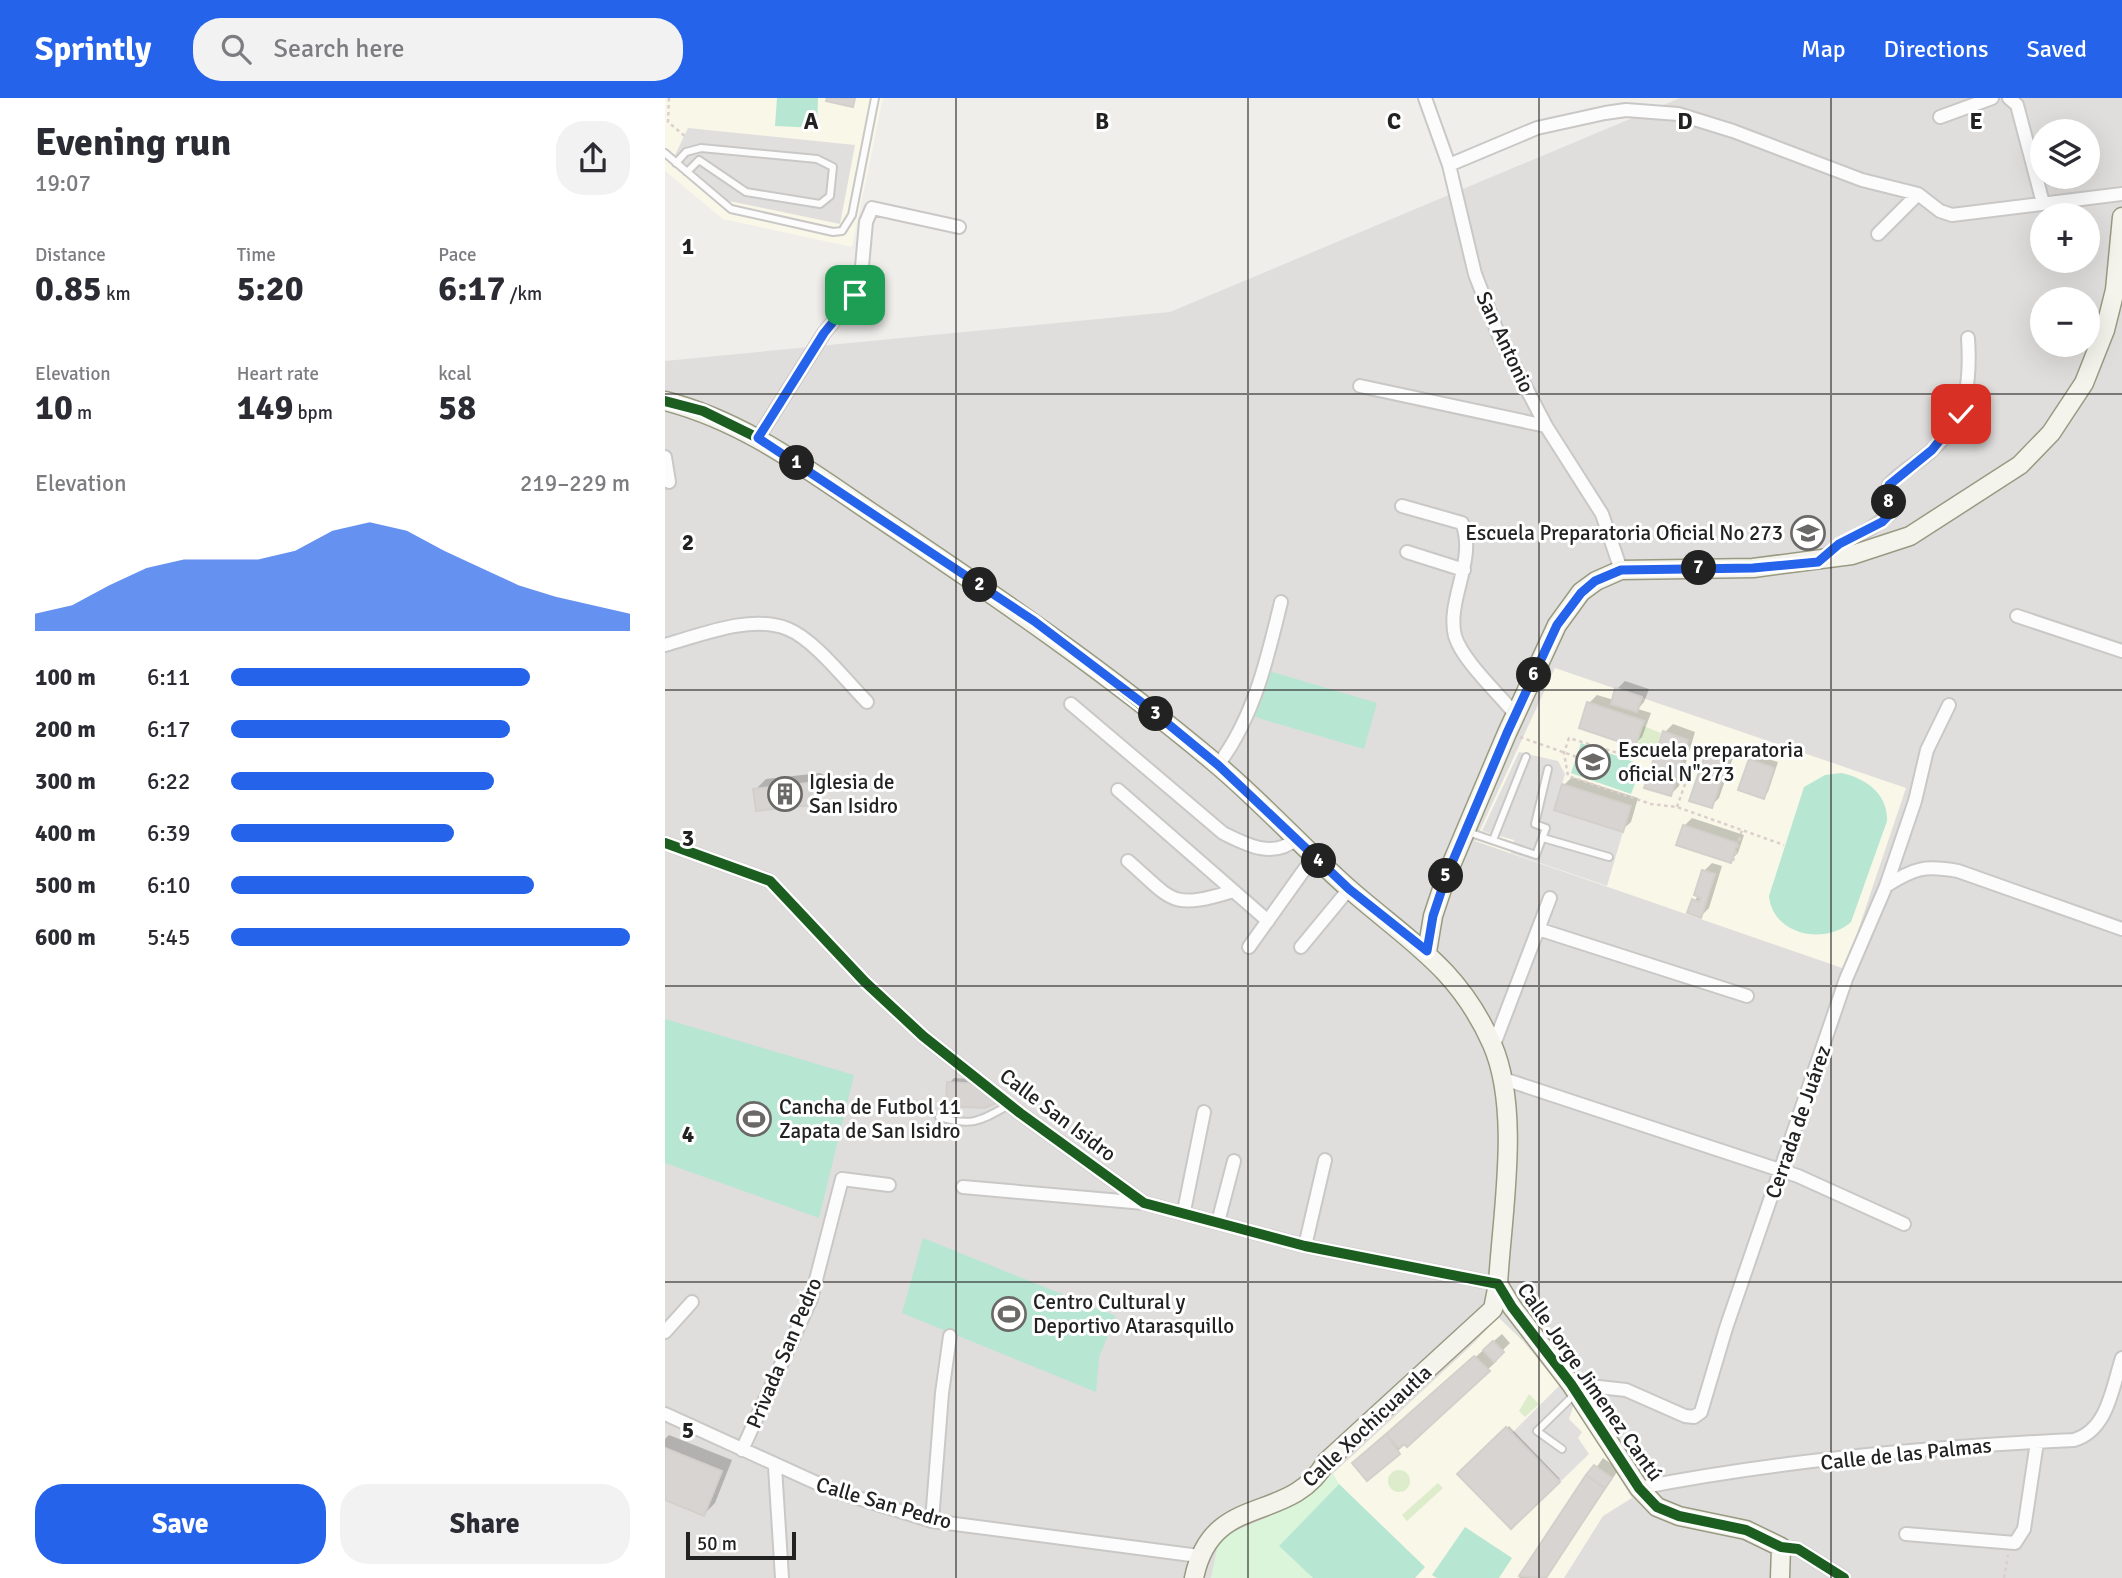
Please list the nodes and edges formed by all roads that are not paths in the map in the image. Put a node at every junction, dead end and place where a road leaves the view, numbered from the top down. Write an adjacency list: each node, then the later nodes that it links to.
1 (875, 98): 9 (lane)
2 (1425, 98): 8 (street, San Antonio)
3 (1992, 98): 5 (street)
4 (2009, 98): 12 (street)
5 (1940, 117)
6 (665, 153): 7 (lane)
7 (676, 163): 9 (lane); 9 (lane)
8 (1450, 165): 10 (street); 21 (street, San Antonio)
9 (687, 172)
10 (1918, 194): 13 (street); 16 (street)
11 (2122, 194): 12 (street)
12 (2043, 203)
13 (2030, 205)
14 (2122, 217): 17 (main road)
15 (959, 227): 22 (street)
16 (1878, 234)
17 (2119, 292): 27 (main road)
18 (1968, 338): 27 (street)
19 (1360, 386): 21 (street)
20 (666, 405): 22 (main road, Calle Jorge Jimenez Cantú)
21 (1546, 426): 29 (street, San Antonio)
22 (758, 438): 39 (main road, Calle Jorge Jimenez Cantú)
23 (665, 457): 24 (street)
24 (669, 482)
25 (1402, 506): 28 (street)
26 (1407, 552): 28 (street)
27 (1818, 562): 29 (main road)
28 (1464, 570): 37 (street)
29 (1621, 570): 37 (main road)
30 (1281, 603): 39 (street)
31 (2017, 616): 33 (street)
32 (665, 645): 34 (street)
33 (2122, 651)
34 (867, 702)
35 (1071, 704): 44 (street)
36 (1949, 705): 50 (street, Cerrada de Juárez)
37 (1515, 714): 42 (main road)
38 (1526, 757): 45 (lane)
39 (1218, 765): 44 (main road, Calle Jorge Jimenez Cantú)
40 (1548, 769): 43 (lane)
41 (1118, 790): 52 (street)
42 (1466, 832): 45 (lane); 59 (main road)
43 (1543, 838): 45 (lane); 48 (lane)
44 (1296, 839): 47 (main road, Calle Jorge Jimenez Cantú)
45 (1493, 840)
46 (665, 843): 63 (street, Calle San Isidro)
47 (1314, 856): 51 (main road, Calle Jorge Jimenez Cantú); 54 (street)
48 (1609, 857)
49 (1128, 861): 52 (street)
50 (1886, 886): 56 (street); 68 (street, Cerrada de Juárez)
51 (1349, 889): 58 (street); 59 (main road, Calle Jorge Jimenez Cantú)
52 (1230, 892): 54 (street)
53 (1550, 898): 55 (street)
54 (1268, 921): 57 (street)
55 (1538, 929): 60 (street); 61 (street)
56 (2122, 929)
57 (1249, 947)
58 (1301, 947)
59 (1427, 951): 61 (main road, Calle Jorge Jimenez Cantú)
60 (1747, 996)
61 (1493, 1047): 62 (main road, Calle Jorge Jimenez Cantú)
62 (1501, 1078): 68 (street); 76 (main road, Calle Jorge Jimenez Cantú)
63 (1009, 1105): 65 (lane); 71 (street, Calle San Isidro)
64 (1204, 1112): 72 (street)
65 (940, 1117)
66 (1325, 1160): 75 (street)
67 (1234, 1161): 73 (street)
68 (1782, 1173): 74 (street); 81 (street, Cerrada de Juárez)
69 (889, 1185): 85 (street, Privada San Pedro)
70 (963, 1187): 71 (street)
71 (1144, 1203): 72 (street, Calle San Isidro)
72 (1184, 1211): 73 (street, Calle San Isidro)
73 (1218, 1222): 75 (street, Calle San Isidro)
74 (1904, 1224)
75 (1304, 1246): 76 (street, Calle San Isidro)
76 (1498, 1284): 81 (main road, Calle Jorge Jimenez Cantú); 91 (main road, Calle Xochicuautla)
77 (692, 1302): 78 (street)
78 (665, 1332)
79 (950, 1336): 88 (street)
80 (2122, 1358): 83 (street, Calle de las Palmas)
81 (1574, 1388): 84 (lane); 87 (main road, Calle Jorge Jimenez Cantú)
82 (665, 1414): 85 (street, Calle San Pedro)
83 (2037, 1442): 87 (street, Calle de las Palmas); 89 (street)
84 (1562, 1449)
85 (742, 1450): 86 (street, Calle San Pedro)
86 (775, 1467): 88 (street, Calle San Pedro); 92 (street)
87 (1639, 1488): 90 (main road, Calle Jorge Jimenez Cantú)
88 (932, 1521): 91 (street, Calle San Pedro)
89 (1906, 1534)
90 (1781, 1547): 94 (main road); 95 (street, Calle Jorge Jimenez Cantú)
91 (1199, 1556): 93 (main road, Calle Xochicuautla)
92 (782, 1578)
93 (1194, 1578)
94 (1780, 1578)
95 (1844, 1578)

